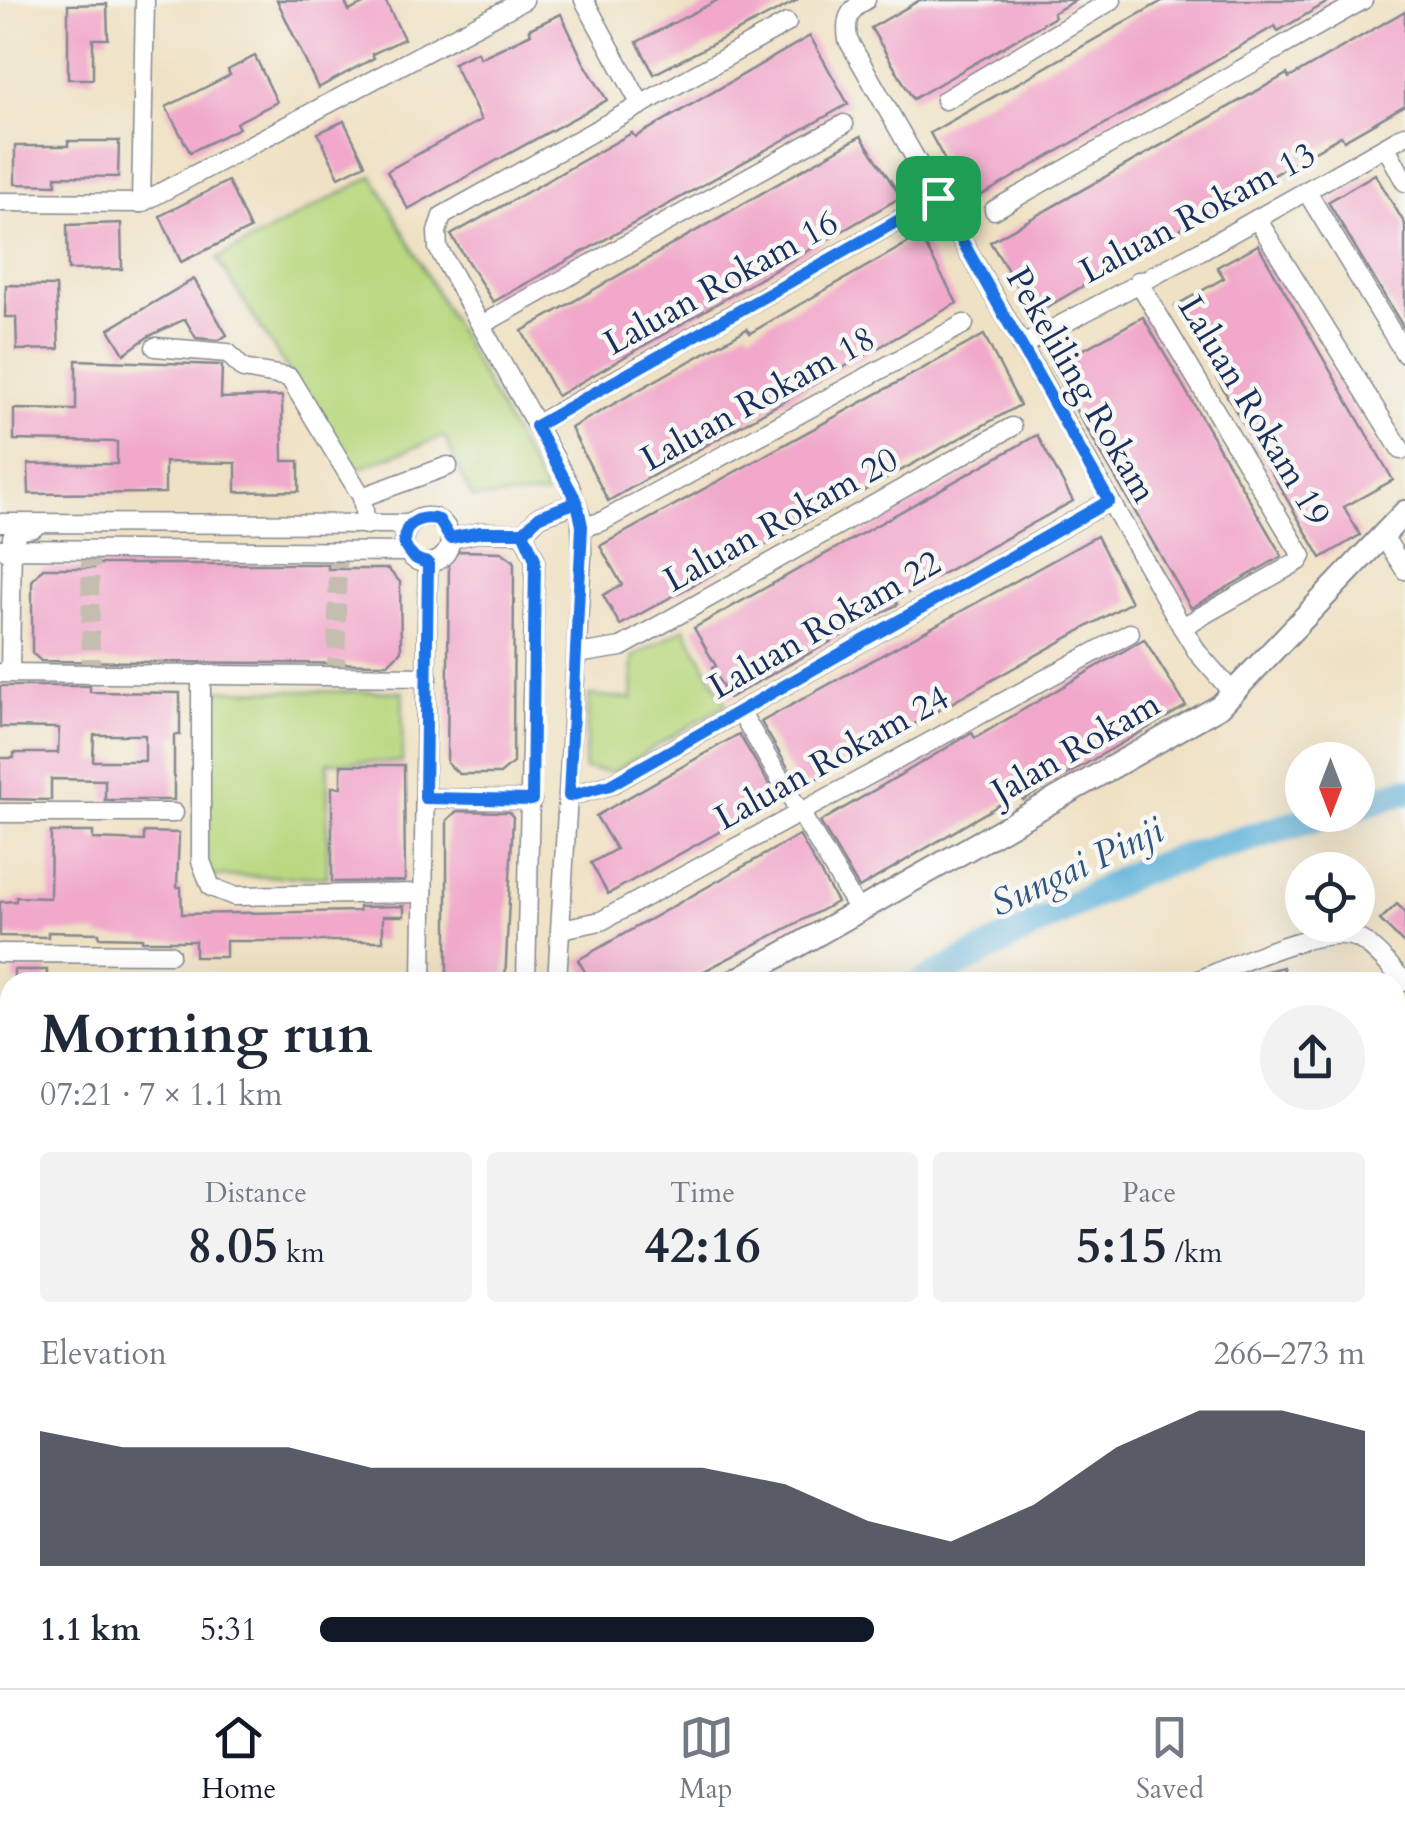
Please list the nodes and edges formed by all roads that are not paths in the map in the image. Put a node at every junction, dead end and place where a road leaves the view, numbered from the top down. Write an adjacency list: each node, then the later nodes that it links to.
1 (524, 0): 17 (street)
2 (584, 0): 9 (street)
3 (866, 0): 15 (street, Pekeliling Rokam)
4 (1112, 0): 8 (street)
5 (1363, 0): 18 (street)
6 (148, 1): 17 (street)
7 (787, 23): 9 (street)
8 (945, 100)
9 (641, 105): 22 (street)
10 (844, 124): 22 (street)
11 (1405, 135): 12 (street, Laluan Rokam 13)
12 (1386, 147): 13 (street); 14 (street, Laluan Rokam 13)
13 (1405, 182)
14 (1307, 192): 19 (street, Laluan Rokam 13); 25 (street)
15 (938, 198): 23 (street, Pekeliling Rokam); 26 (street, Laluan Rokam 16)
16 (0, 202): 17 (street)
17 (141, 202)
18 (994, 210)
19 (1258, 219): 20 (street, Laluan Rokam 13); 28 (street)
20 (1138, 282): 23 (street, Laluan Rokam 13); 46 (street, Laluan Rokam 19)
21 (964, 324): 38 (street, Laluan Rokam 18)
22 (480, 326): 26 (street)
23 (1021, 346): 31 (street, Pekeliling Rokam)
24 (155, 347): 30 (street)
25 (1405, 354)
26 (536, 426): 32 (street)
27 (1012, 427): 48 (street, Laluan Rokam 20)
28 (1401, 450)
29 (448, 466): 30 (street)
30 (362, 497): 37 (street)
31 (1109, 501): 46 (street, Pekeliling Rokam); 53 (street, Laluan Rokam 22)
32 (577, 502): 38 (street); 39 (street)
33 (1405, 512): 40 (main road, Jalan Rokam)
34 (0, 523): 35 (street)
35 (72, 524): 37 (street); 42 (street)
36 (410, 524): 37 (street); 41 (street); 43 (street)
37 (366, 525)
38 (582, 526): 48 (street)
39 (523, 532): 41 (street); 56 (street)
40 (1382, 536): 45 (street); 52 (main road, Jalan Rokam)
41 (450, 538): 44 (street)
42 (5, 549): 43 (street); 49 (street)
43 (407, 552): 44 (street)
44 (428, 563): 51 (street)
45 (1405, 570)
46 (1182, 627): 52 (street, Pekeliling Rokam)
47 (1130, 633): 58 (street, Laluan Rokam 24)
48 (577, 654): 54 (street)
49 (5, 672): 50 (street)
50 (201, 674): 51 (street); 60 (street)
51 (428, 677): 55 (street)
52 (1234, 694): 61 (main road, Jalan Rokam)
53 (740, 711): 54 (street, Laluan Rokam 22); 58 (street)
54 (569, 796): 62 (street)
55 (425, 798): 56 (street); 60 (street)
56 (532, 800): 66 (street)
57 (0, 813): 59 (street)
58 (800, 813): 61 (street); 62 (street, Laluan Rokam 24)
59 (174, 814)
60 (424, 893): 65 (street)
61 (858, 910): 68 (main road, Jalan Rokam)
62 (561, 929): 67 (street)
63 (0, 954): 64 (street)
64 (170, 954)
65 (422, 972)
66 (526, 972)
67 (559, 972)
68 (750, 972)
69 (1221, 972): 70 (street)
70 (1395, 972)

